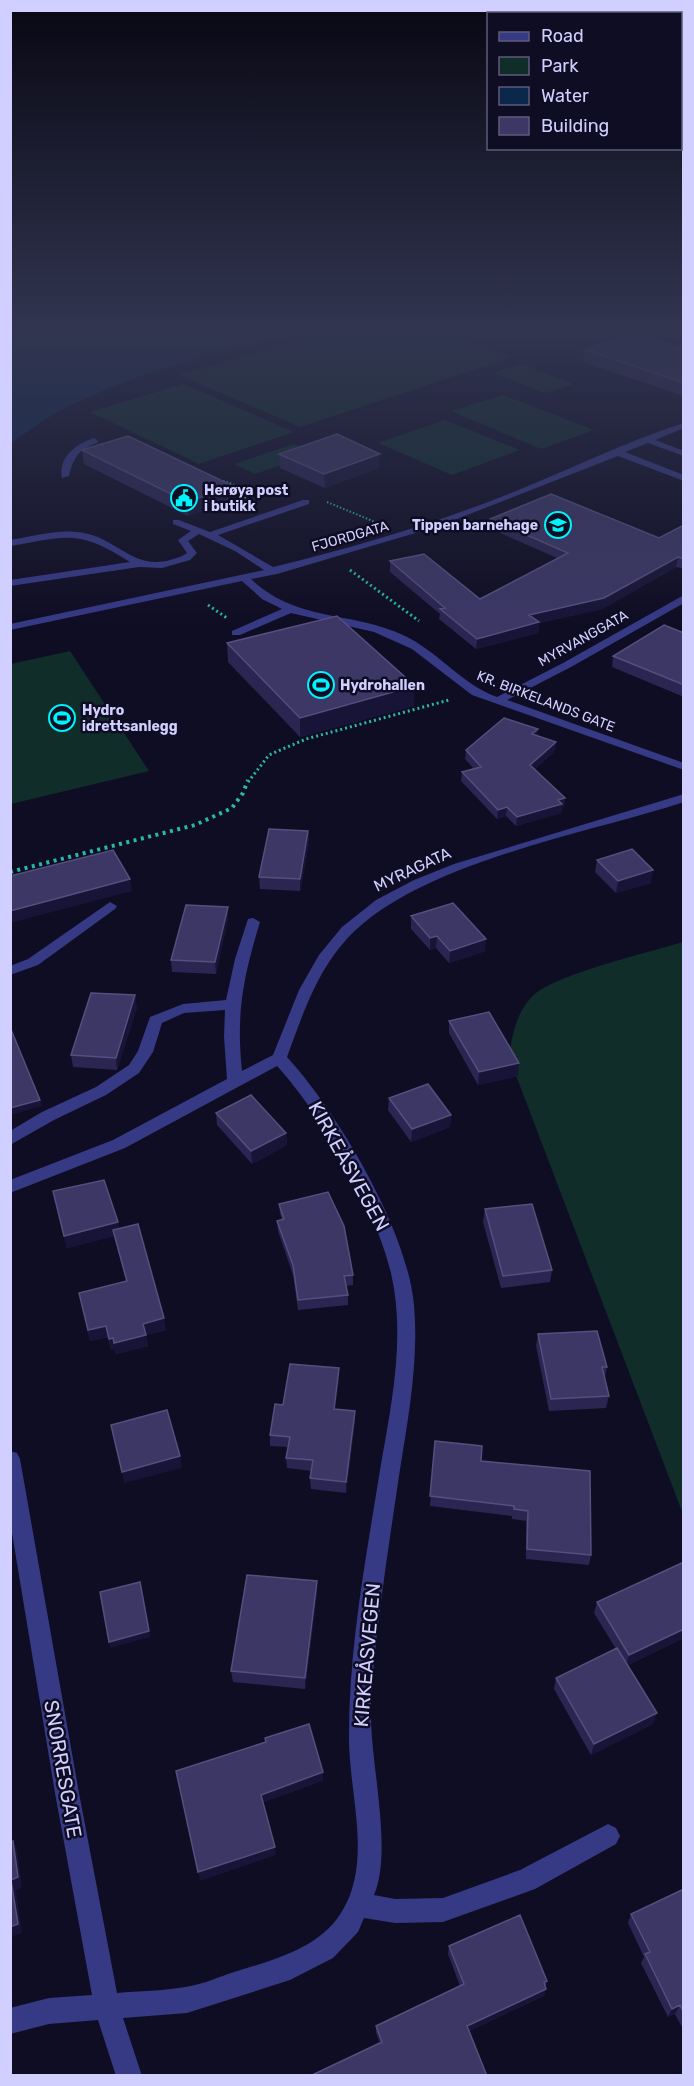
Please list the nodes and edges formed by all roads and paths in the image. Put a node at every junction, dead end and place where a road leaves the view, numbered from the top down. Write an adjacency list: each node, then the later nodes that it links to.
1 (674, 429): 2 (street, FJORDGATA)
2 (648, 440): 4 (street, FJORDGATA); 5 (street)
3 (94, 441): 6 (street)
4 (616, 452): 7 (street); 17 (street, FJORDGATA)
5 (684, 454)
6 (65, 476)
7 (684, 478)
8 (222, 481): 10 (path)
9 (306, 502): 10 (street); 12 (path)
10 (274, 513): 14 (street)
11 (176, 522): 13 (street)
12 (370, 528)
13 (198, 530): 14 (street); 16 (street)
14 (212, 534): 17 (street)
15 (10, 543): 16 (street)
16 (139, 564): 19 (street)
17 (274, 572): 18 (street, FJORDGATA)
18 (245, 578): 22 (street, KR. BIRKELANDS GATE); 23 (street, FJORDGATA)
19 (10, 583)
20 (684, 598): 26 (street, MYRVANGGATA)
21 (207, 605): 24 (path)
22 (291, 609): 24 (street); 25 (street, KR. BIRKELANDS GATE)
23 (10, 627)
24 (240, 631)
25 (476, 693): 26 (street, KR. BIRKELANDS GATE); 29 (path)
26 (497, 701): 27 (street, KR. BIRKELANDS GATE)
27 (684, 767)
28 (684, 798): 34 (street, MYRAGATA)
29 (10, 872)
30 (110, 906): 32 (street)
31 (253, 921): 33 (street)
32 (10, 971)
33 (232, 1005): 35 (street); 36 (street)
34 (279, 1058): 35 (street); 40 (street, KIRKEÅSVEGEN)
35 (235, 1080): 37 (street)
36 (10, 1139)
37 (10, 1187)
38 (10, 1459): 41 (street, SNORRESGATE)
39 (608, 1836): 40 (street)
40 (357, 1905): 41 (street, KIRKEÅSVEGEN)
41 (107, 2007): 42 (street, KIRKEÅSVEGEN); 43 (street, SNORRESGATE)
42 (10, 2022)
43 (129, 2076)

